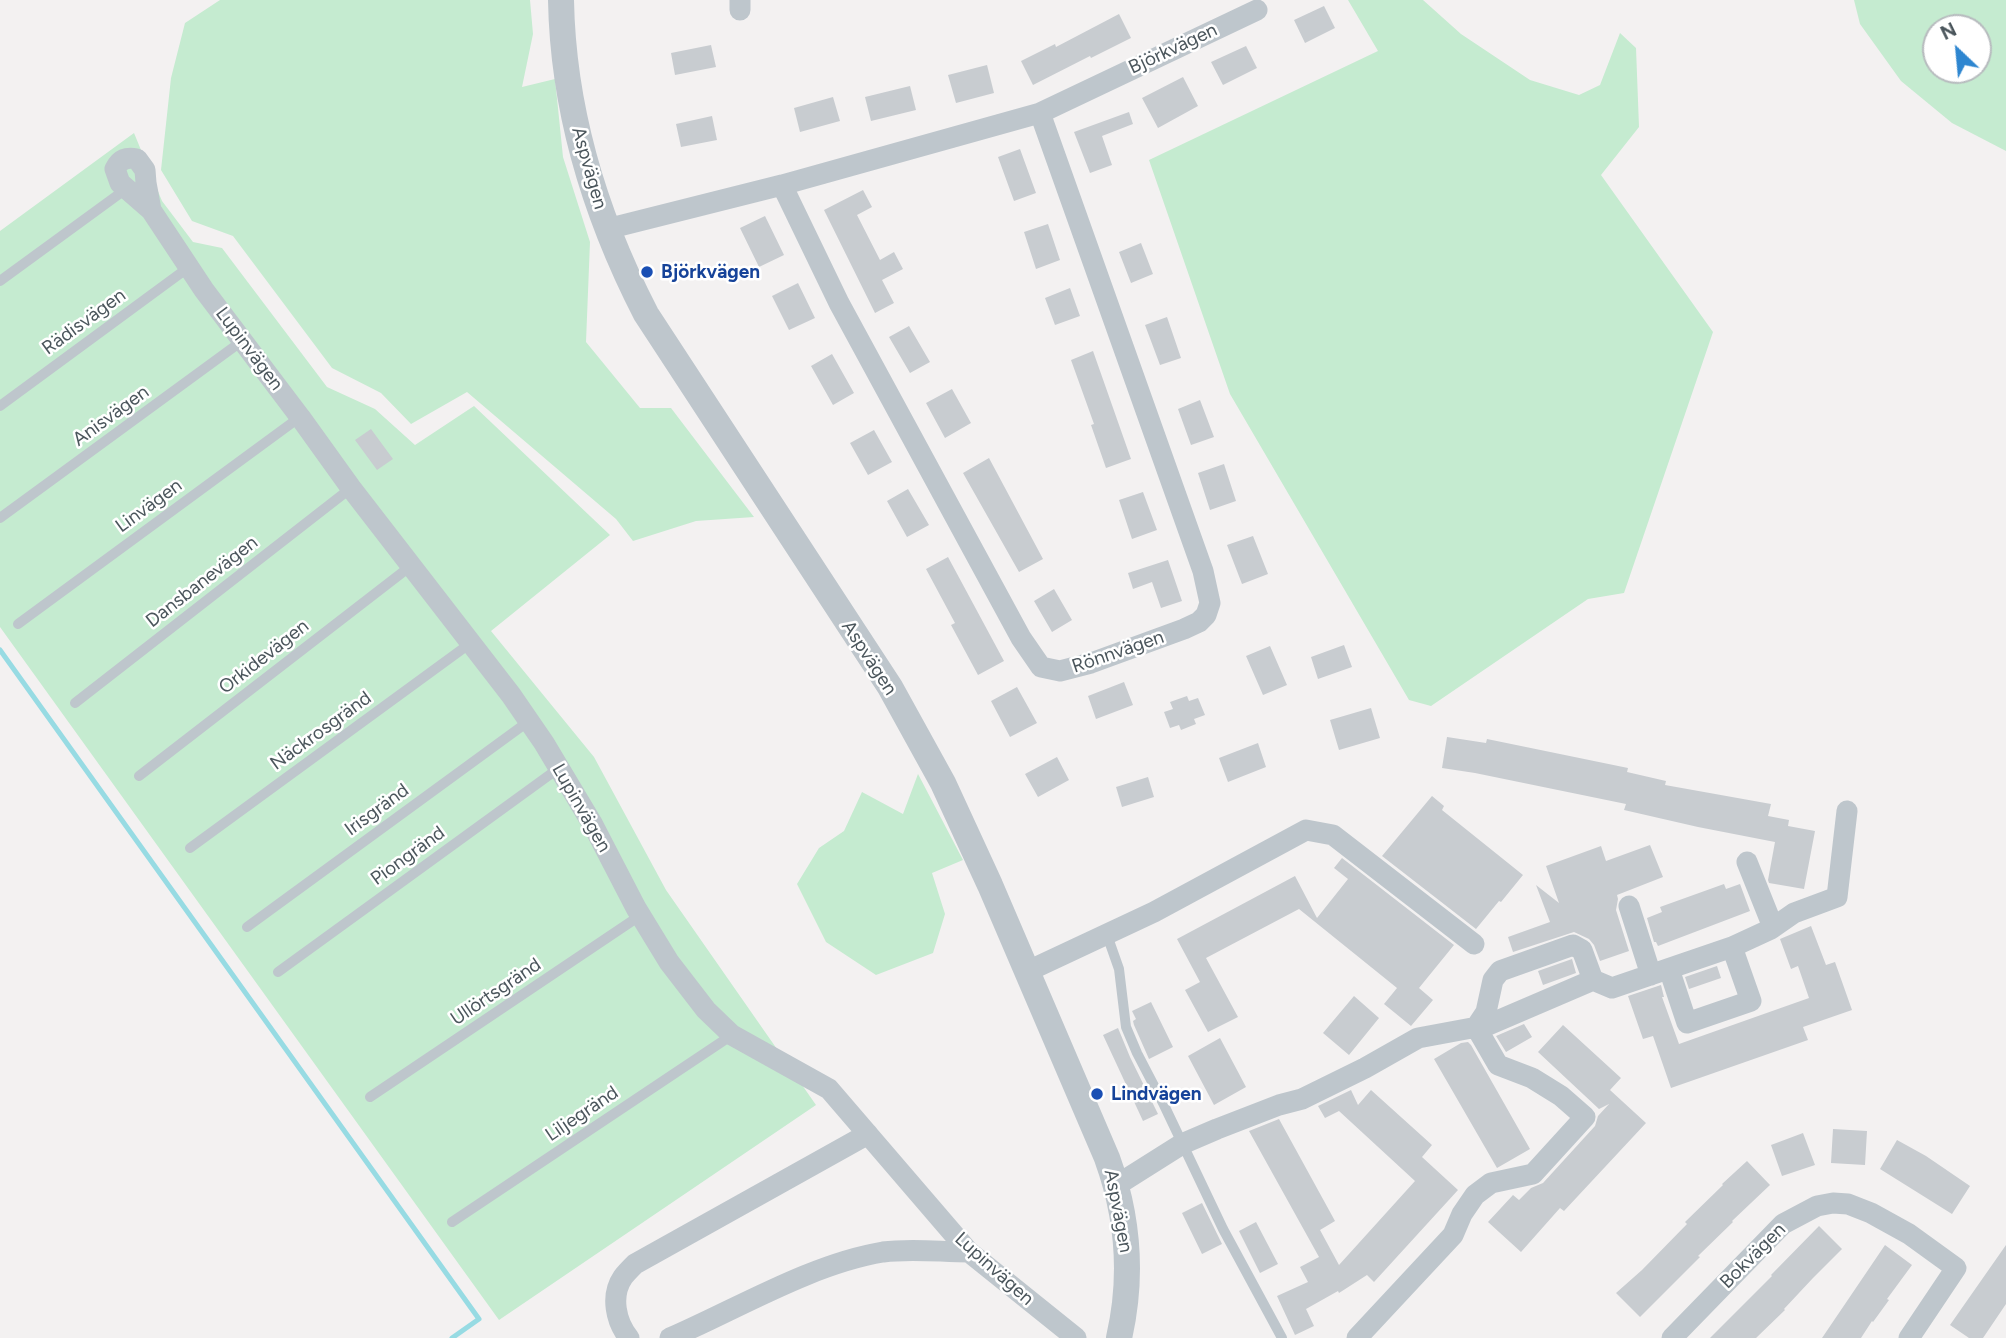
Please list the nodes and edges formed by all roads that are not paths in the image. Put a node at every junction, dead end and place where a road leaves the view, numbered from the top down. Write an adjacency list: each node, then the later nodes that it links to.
1 (561, 0): 7 (street, Aspvägen)
2 (1257, 10): 3 (street, Björkvägen)
3 (1040, 113): 4 (street, Björkvägen); 4 (street, Rönnvägen)
4 (782, 185): 7 (street, Björkvägen)
5 (126, 189): 6 (street, Lupinvägen); 6 (street, Lupinvägen); 9 (lane)
6 (151, 210): 8 (street, Lupinvägen)
7 (607, 229): 33 (street, Aspvägen)
8 (189, 267): 10 (street, Lupinvägen); 11 (lane, Rädisvägen)
9 (0, 281)
10 (243, 341): 12 (street, Lupinvägen); 14 (lane, Anisvägen)
11 (0, 406)
12 (300, 417): 13 (street, Lupinvägen); 16 (lane, Linvägen)
13 (351, 488): 15 (street, Lupinvägen); 18 (lane, Dansbanevägen)
14 (0, 518)
15 (412, 565): 17 (street, Lupinvägen); 21 (lane, Orkidevägen)
16 (18, 624)
17 (472, 642): 19 (street, Lupinvägen); 23 (lane, Näckrosgränd)
18 (75, 704)
19 (528, 721): 20 (street, Lupinvägen); 27 (lane, Irisgränd)
20 (559, 768): 26 (street, Lupinvägen); 32 (lane, Piongränd)
21 (139, 776)
22 (1847, 811): 28 (street)
23 (190, 848)
24 (1747, 862): 28 (street)
25 (1629, 906): 34 (street)
26 (641, 915): 37 (street, Lupinvägen); 38 (lane, Ullörtsgränd)
27 (247, 927)
28 (1773, 927): 31 (street)
29 (1107, 936): 30 (street); 33 (street); 40 (lane)
30 (1474, 944)
31 (1732, 947): 34 (street); 34 (street)
32 (278, 972)
33 (1026, 972): 41 (street, Aspvägen)
34 (1660, 972): 35 (street)
35 (1593, 980): 36 (street); 36 (street)
36 (1476, 1027): 40 (street); 49 (street)
37 (732, 1035): 39 (street, Lupinvägen); 42 (lane, Liljegränd)
38 (370, 1097)
39 (868, 1134): 43 (street, Lupinvägen); 44 (street)
40 (1182, 1144): 41 (street); 48 (lane)
41 (1117, 1185): 47 (street, Aspvägen)
42 (452, 1222)
43 (969, 1252): 45 (street); 46 (street, Lupinvägen)
44 (629, 1338)
45 (670, 1338)
46 (1076, 1338)
47 (1119, 1338)
48 (1282, 1338)
49 (1357, 1338)
50 (1672, 1338): 51 (street, Bokvägen)
51 (1909, 1338)

